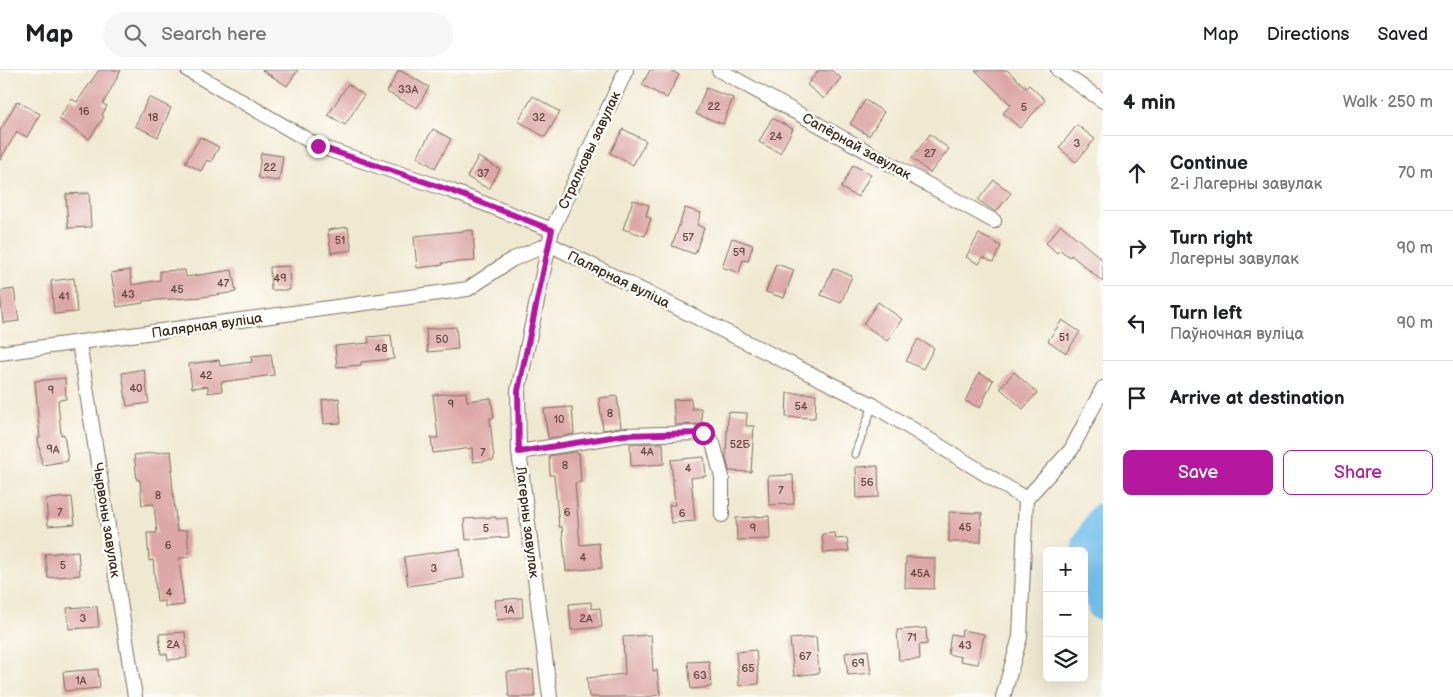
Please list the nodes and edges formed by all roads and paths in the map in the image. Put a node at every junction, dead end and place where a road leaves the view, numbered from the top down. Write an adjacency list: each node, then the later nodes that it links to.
1 (188, 70): 7 (street)
2 (626, 70): 7 (street, Стралковы завулак)
3 (719, 70): 6 (street, Сапёрнай завулак)
4 (1058, 70): 5 (street)
5 (1103, 101)
6 (994, 221)
7 (552, 230): 8 (street, Лагерны завулак)
8 (549, 244): 9 (street, Палярная вуліца); 12 (street, Палярная вуліца); 15 (street, Лагерны завулак)
9 (79, 343): 10 (street, Палярная вуліца); 19 (street, Чырвоны завулак)
10 (0, 353)
11 (1103, 388): 14 (street)
12 (873, 405): 16 (lane); 17 (street, Палярная вуліца)
13 (1103, 406): 14 (street)
14 (1089, 415): 17 (street)
15 (519, 452): 18 (street); 20 (street, Лагерны завулак)
16 (855, 454)
17 (1026, 499): 21 (street)
18 (722, 515)
19 (135, 697)
20 (550, 697)
21 (1003, 697)

